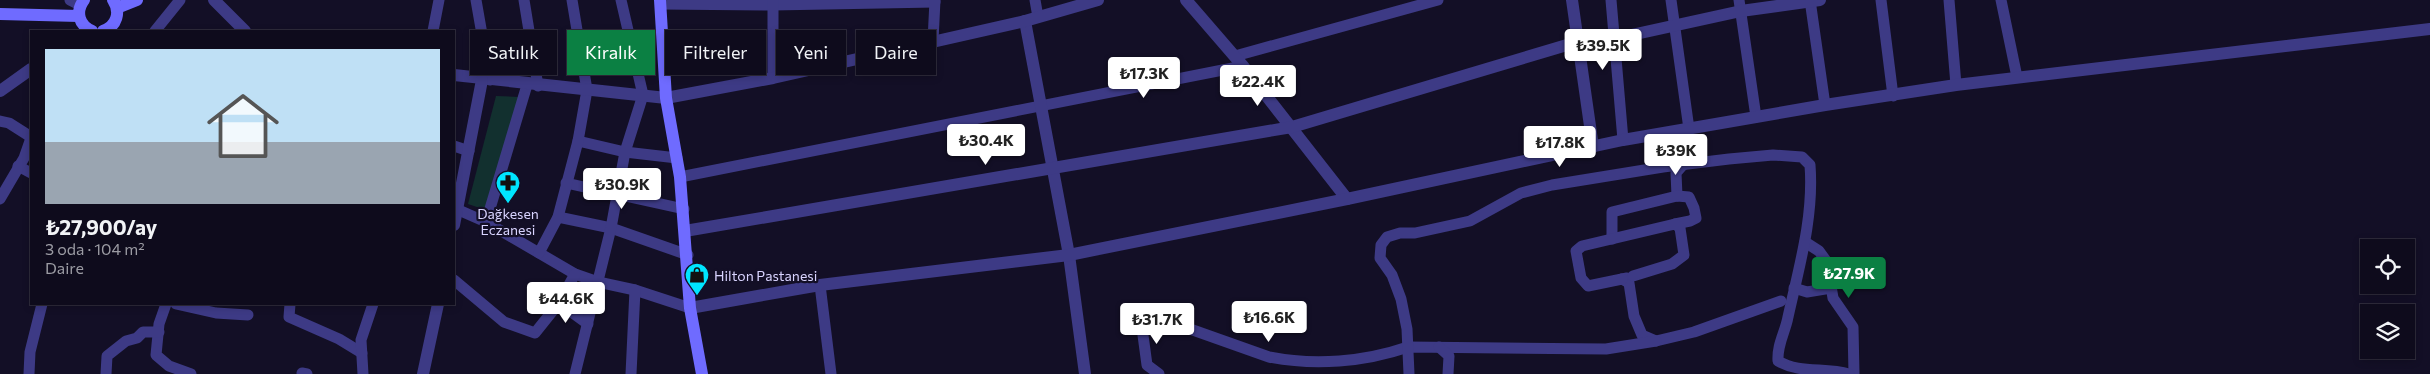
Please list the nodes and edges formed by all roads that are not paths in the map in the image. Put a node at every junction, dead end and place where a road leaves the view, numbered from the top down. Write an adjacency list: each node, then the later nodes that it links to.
1 (137, 0): 24 (main road)
2 (180, 0): 33 (street)
3 (214, 0): 34 (street)
4 (439, 0): 35 (street)
5 (476, 0): 46 (street)
6 (524, 0): 47 (street)
7 (572, 0): 49 (street)
8 (621, 0): 51 (street)
9 (1035, 0): 28 (street)
10 (1098, 0): 28 (street)
11 (1186, 0): 41 (street)
12 (1438, 0): 41 (street)
13 (1572, 0): 39 (street)
14 (1611, 0): 37 (street)
15 (1672, 0): 29 (street)
16 (1813, 0): 26 (street); 54 (street)
17 (1881, 0): 52 (street)
18 (1949, 0): 48 (street)
19 (2001, 0): 44 (street)
20 (935, 1): 23 (street); 36 (street)
21 (661, 2): 22 (street); 53 (main road)
22 (692, 2): 23 (street)
23 (773, 3): 45 (street)
24 (115, 4): 32 (main road)
25 (78, 5): 27 (main road); 31 (main road)
26 (1740, 5): 29 (street); 56 (street)
27 (0, 14)
28 (1031, 19): 38 (street); 55 (street)
29 (1675, 25): 37 (street); 59 (street)
30 (2430, 29): 44 (street)
31 (88, 30)
32 (110, 30)
33 (156, 30)
34 (244, 30)
35 (433, 30)
36 (934, 30)
37 (1613, 39): 39 (street); 61 (street)
38 (936, 40)
39 (1577, 42): 58 (street); 65 (street)
40 (856, 59): 45 (street)
41 (1239, 61): 55 (street); 58 (street)
42 (30, 70): 50 (street)
43 (455, 75): 46 (street)
44 (2017, 77): 48 (street)
45 (773, 78): 53 (street)
46 (486, 80): 47 (street); 66 (street)
47 (532, 85): 49 (street); 82 (street)
48 (1956, 85): 52 (street)
49 (587, 90): 51 (street); 63 (street)
50 (0, 91)
51 (643, 95): 53 (street); 67 (street)
52 (1893, 96): 54 (street)
53 (666, 98): 68 (main road)
54 (1825, 105): 56 (street)
55 (1040, 107): 70 (street); 73 (street)
56 (1756, 117): 59 (street)
57 (0, 121): 60 (street)
58 (1292, 127): 70 (street); 78 (street)
59 (1689, 129): 61 (street)
60 (30, 137)
61 (1623, 140): 65 (street)
62 (30, 141): 69 (street)
63 (578, 141): 67 (street); 74 (street)
64 (455, 146): 66 (street)
65 (1592, 147): 78 (street)
66 (469, 151): 79 (street)
67 (625, 152): 68 (street); 75 (street)
68 (677, 158): 73 (main road)
69 (18, 166): 72 (street); 77 (street)
70 (1052, 169): 85 (street); 90 (street)
71 (1680, 169): 76 (street); 87 (street); 113 (street)
72 (30, 172)
73 (680, 177): 80 (main road)
74 (566, 183): 75 (street); 81 (street)
75 (617, 195): 80 (street); 84 (street)
76 (1677, 195): 83 (street); 86 (street)
77 (0, 199)
78 (1347, 200): 90 (street)
79 (455, 208): 82 (street)
80 (684, 209): 85 (main road)
81 (558, 217): 84 (street); 88 (street)
82 (486, 222): 88 (street)
83 (1682, 224): 86 (street); 92 (street)
84 (611, 228): 89 (street); 94 (street)
85 (685, 230): 89 (main road)
86 (1612, 239): 92 (street)
87 (1805, 242): 96 (street); 98 (street)
88 (539, 253): 91 (street)
89 (688, 255): 107 (main road)
90 (1069, 255): 95 (street); 126 (street)
91 (574, 274): 94 (street); 99 (street)
92 (1628, 279): 111 (street)
93 (455, 281): 99 (street)
94 (598, 282): 97 (street); 109 (street)
95 (820, 285): 107 (street); 125 (street)
96 (1831, 288): 98 (street); 131 (street)
97 (635, 290): 107 (street); 123 (street)
98 (1793, 290): 106 (street)
99 (559, 304): 109 (street)
100 (42, 305): 117 (street)
101 (166, 305): 110 (street)
102 (180, 305): 108 (street)
103 (290, 305): 115 (street)
104 (373, 305): 115 (street)
105 (438, 305): 121 (street)
106 (1785, 305): 111 (street); 130 (street)
107 (690, 308): 124 (main road)
108 (243, 311)
109 (588, 324): 122 (street)
110 (159, 332): 118 (street); 119 (street)
111 (1640, 340): 112 (street)
112 (1461, 346): 114 (street); 116 (street)
113 (1408, 347): 114 (street); 127 (street); 128 (street)
114 (1439, 347): 116 (street)
115 (362, 353): 120 (street)
116 (1448, 356): 129 (street)
117 (29, 374)
118 (106, 374)
119 (191, 374)
120 (363, 374)
121 (423, 374)
122 (575, 374)
123 (631, 374)
124 (702, 374)
125 (831, 374)
126 (1085, 374)
127 (1159, 374)
128 (1409, 374)
129 (1448, 374)
130 (1848, 374)
131 (1854, 374)

